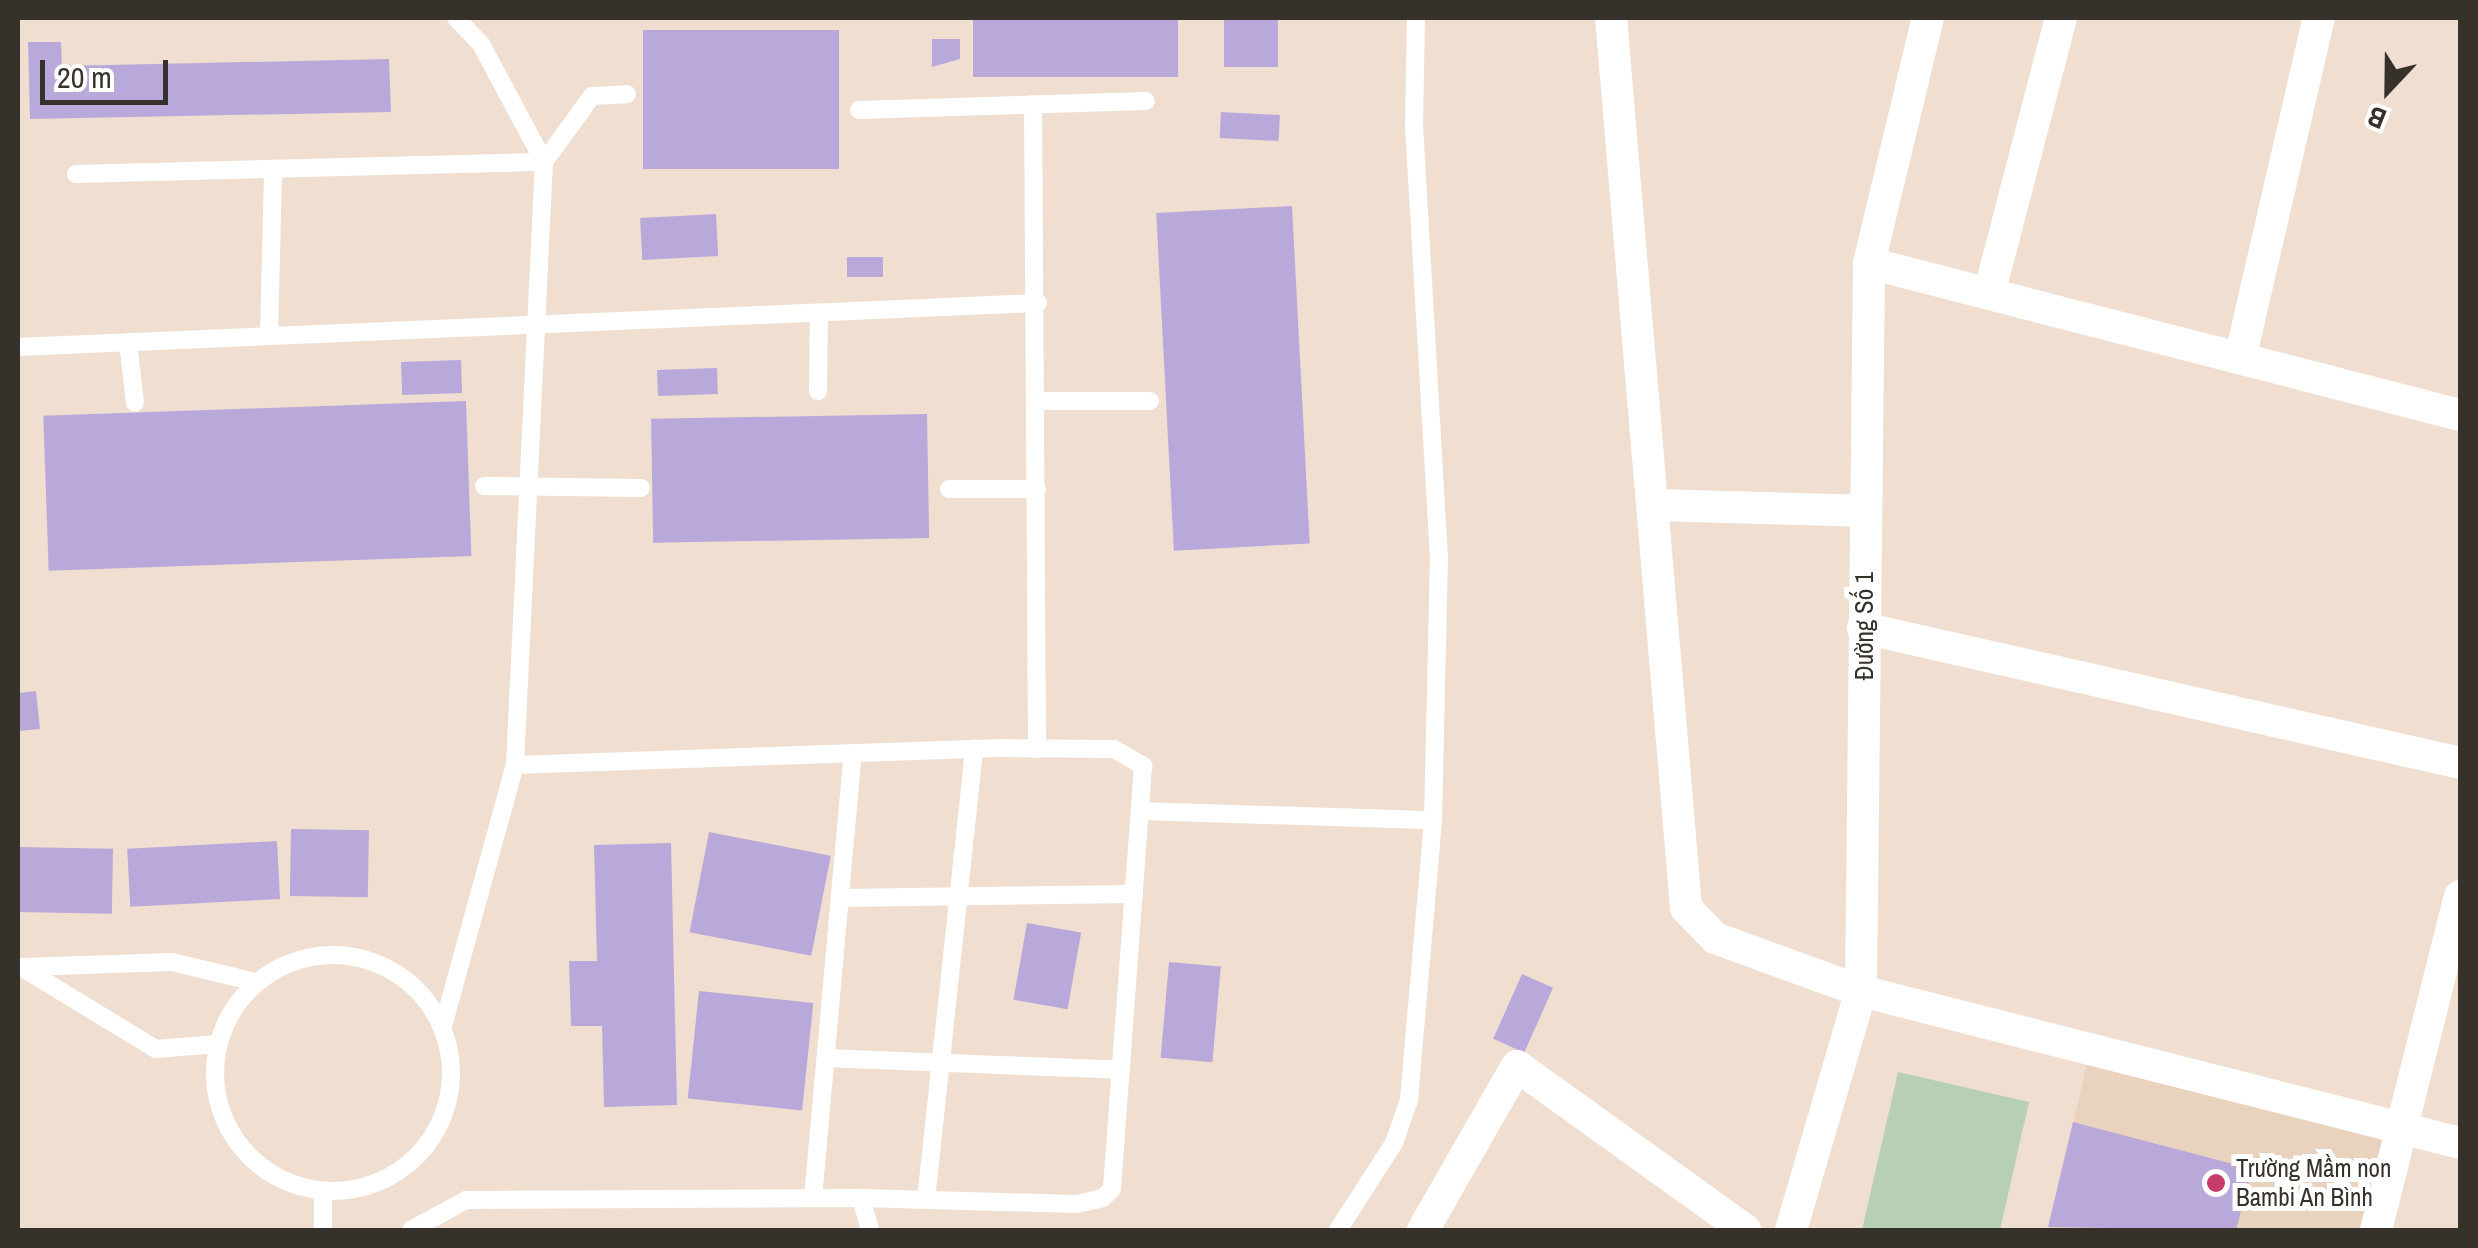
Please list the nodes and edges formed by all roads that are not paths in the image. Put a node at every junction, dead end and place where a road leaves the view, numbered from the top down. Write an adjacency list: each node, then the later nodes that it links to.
1 (456, 18): 11 (lane)
2 (1416, 18): 42 (lane)
3 (1610, 18): 33 (street)
4 (1928, 18): 14 (street, Đường Số 1)
5 (2061, 18): 15 (street)
6 (2319, 18): 22 (street)
7 (627, 94): 11 (lane)
8 (1146, 101): 9 (lane)
9 (1034, 104): 10 (lane); 16 (lane)
10 (859, 110)
11 (544, 162): 12 (lane); 18 (lane)
12 (272, 169): 13 (lane); 19 (lane)
13 (76, 174)
14 (1869, 263): 15 (street); 34 (street, Đường Số 1)
15 (1989, 294): 22 (street)
16 (1038, 304): 17 (lane); 24 (lane)
17 (819, 313): 18 (lane); 23 (lane)
18 (540, 325): 19 (lane); 29 (lane)
19 (269, 336): 20 (lane)
20 (128, 342): 21 (lane); 26 (lane)
21 (18, 347)
22 (2240, 358): 27 (street)
23 (818, 391)
24 (1038, 400): 25 (lane); 32 (lane)
25 (1150, 401)
26 (136, 403)
27 (2460, 415)
28 (484, 486): 29 (lane)
29 (530, 488): 30 (lane); 40 (lane)
30 (641, 488)
31 (949, 489): 32 (lane)
32 (1036, 489): 37 (lane)
33 (1654, 506): 34 (street); 49 (street)
34 (1864, 510): 35 (street, Đường Số 1)
35 (1863, 628): 39 (street); 49 (street, Đường Số 1)
36 (974, 749): 37 (lane); 38 (lane); 44 (lane)
37 (1038, 749): 41 (lane)
38 (853, 754): 40 (lane); 46 (lane)
39 (2460, 763)
40 (514, 765): 50 (lane)
41 (1140, 810): 42 (lane); 43 (lane)
42 (1433, 820): 64 (lane)
43 (1134, 894): 44 (lane); 54 (lane)
44 (958, 896): 46 (lane); 53 (lane)
45 (2460, 896): 55 (street)
46 (840, 898): 52 (lane)
47 (21, 967): 48 (lane); 51 (lane)
48 (256, 982): 50 (lane); 51 (lane)
49 (1861, 991): 55 (street); 67 (street, Đường Số 1)
50 (443, 1026): 57 (lane)
51 (217, 1044): 57 (lane)
52 (826, 1058): 53 (lane); 58 (lane)
53 (940, 1062): 54 (lane); 60 (lane)
54 (1121, 1070): 60 (lane)
55 (2402, 1129): 56 (street); 68 (street)
56 (2460, 1143)
57 (323, 1192): 61 (lane)
58 (814, 1198): 59 (lane); 62 (lane)
59 (861, 1198): 60 (lane); 63 (lane)
60 (926, 1200)
61 (324, 1230)
62 (411, 1230)
63 (870, 1230)
64 (1338, 1230)
65 (1423, 1230): 66 (street)
66 (1745, 1230)
67 (1790, 1230)
68 (2376, 1230)

